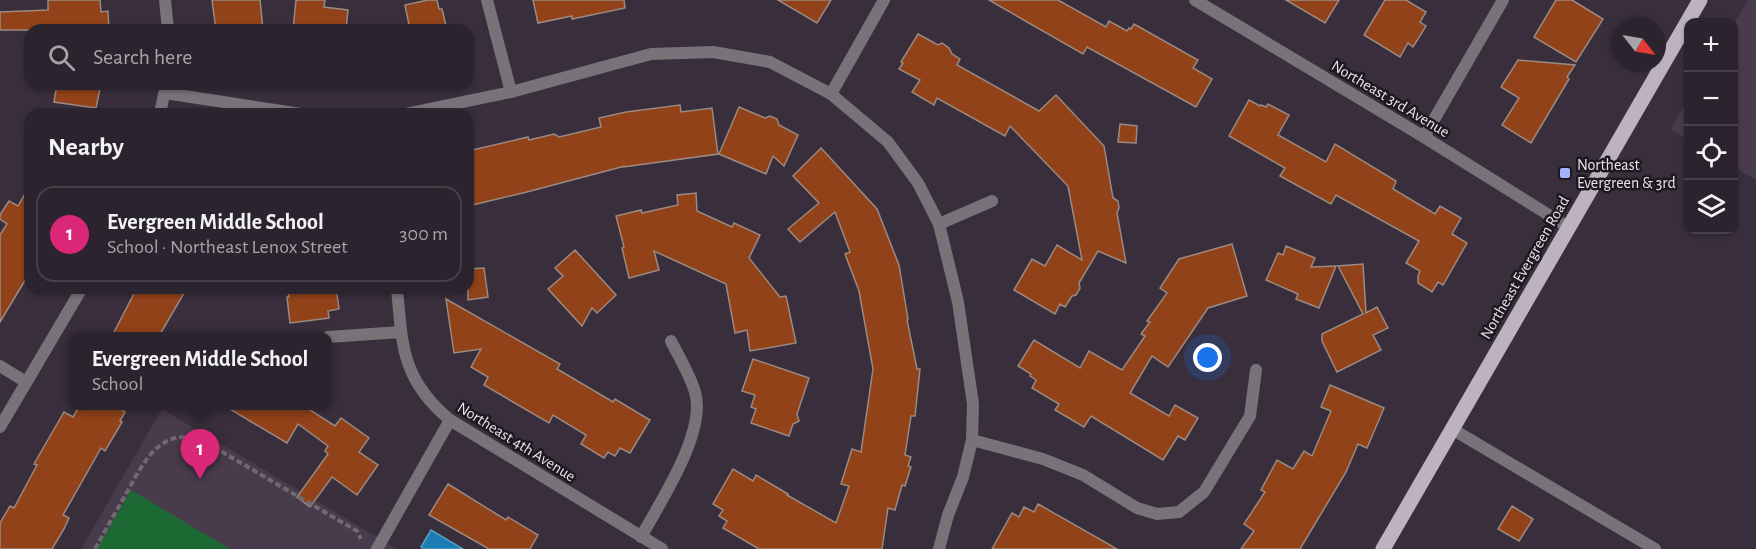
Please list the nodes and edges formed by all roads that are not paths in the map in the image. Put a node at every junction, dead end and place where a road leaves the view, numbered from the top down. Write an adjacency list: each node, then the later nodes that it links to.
1 (165, 0): 7 (street)
2 (487, 0): 10 (street)
3 (884, 0): 11 (street)
4 (1503, 0): 15 (street)
5 (1700, 0): 18 (main road, Northeast Evergreen Road)
6 (1202, 2): 15 (street, Northeast 3rd Avenue)
7 (167, 24)
8 (165, 90): 12 (street)
9 (175, 90): 13 (street)
10 (511, 92): 11 (street); 14 (street)
11 (831, 94): 17 (street)
12 (161, 108)
13 (270, 108)
14 (434, 108)
15 (1424, 136): 18 (street, Northeast 3rd Avenue)
16 (992, 201): 17 (street)
17 (939, 225): 30 (street)
18 (1568, 227): 29 (main road, Northeast Evergreen Road)
19 (78, 294): 26 (street)
20 (398, 294): 21 (street, Northeast 4th Avenue)
21 (401, 332): 22 (street); 27 (street, Northeast 4th Avenue)
22 (332, 337)
23 (671, 341): 31 (street)
24 (0, 366): 26 (street)
25 (1256, 370): 30 (street)
26 (26, 381): 28 (street)
27 (450, 420): 31 (street, Northeast 4th Avenue); 32 (street)
28 (0, 427)
29 (1452, 429): 35 (main road, Northeast Evergreen Road); 36 (street)
30 (972, 440): 34 (street)
31 (640, 537): 33 (street, Northeast 4th Avenue)
32 (376, 549)
33 (662, 549)
34 (939, 549)
35 (1383, 549)
36 (1655, 549)

